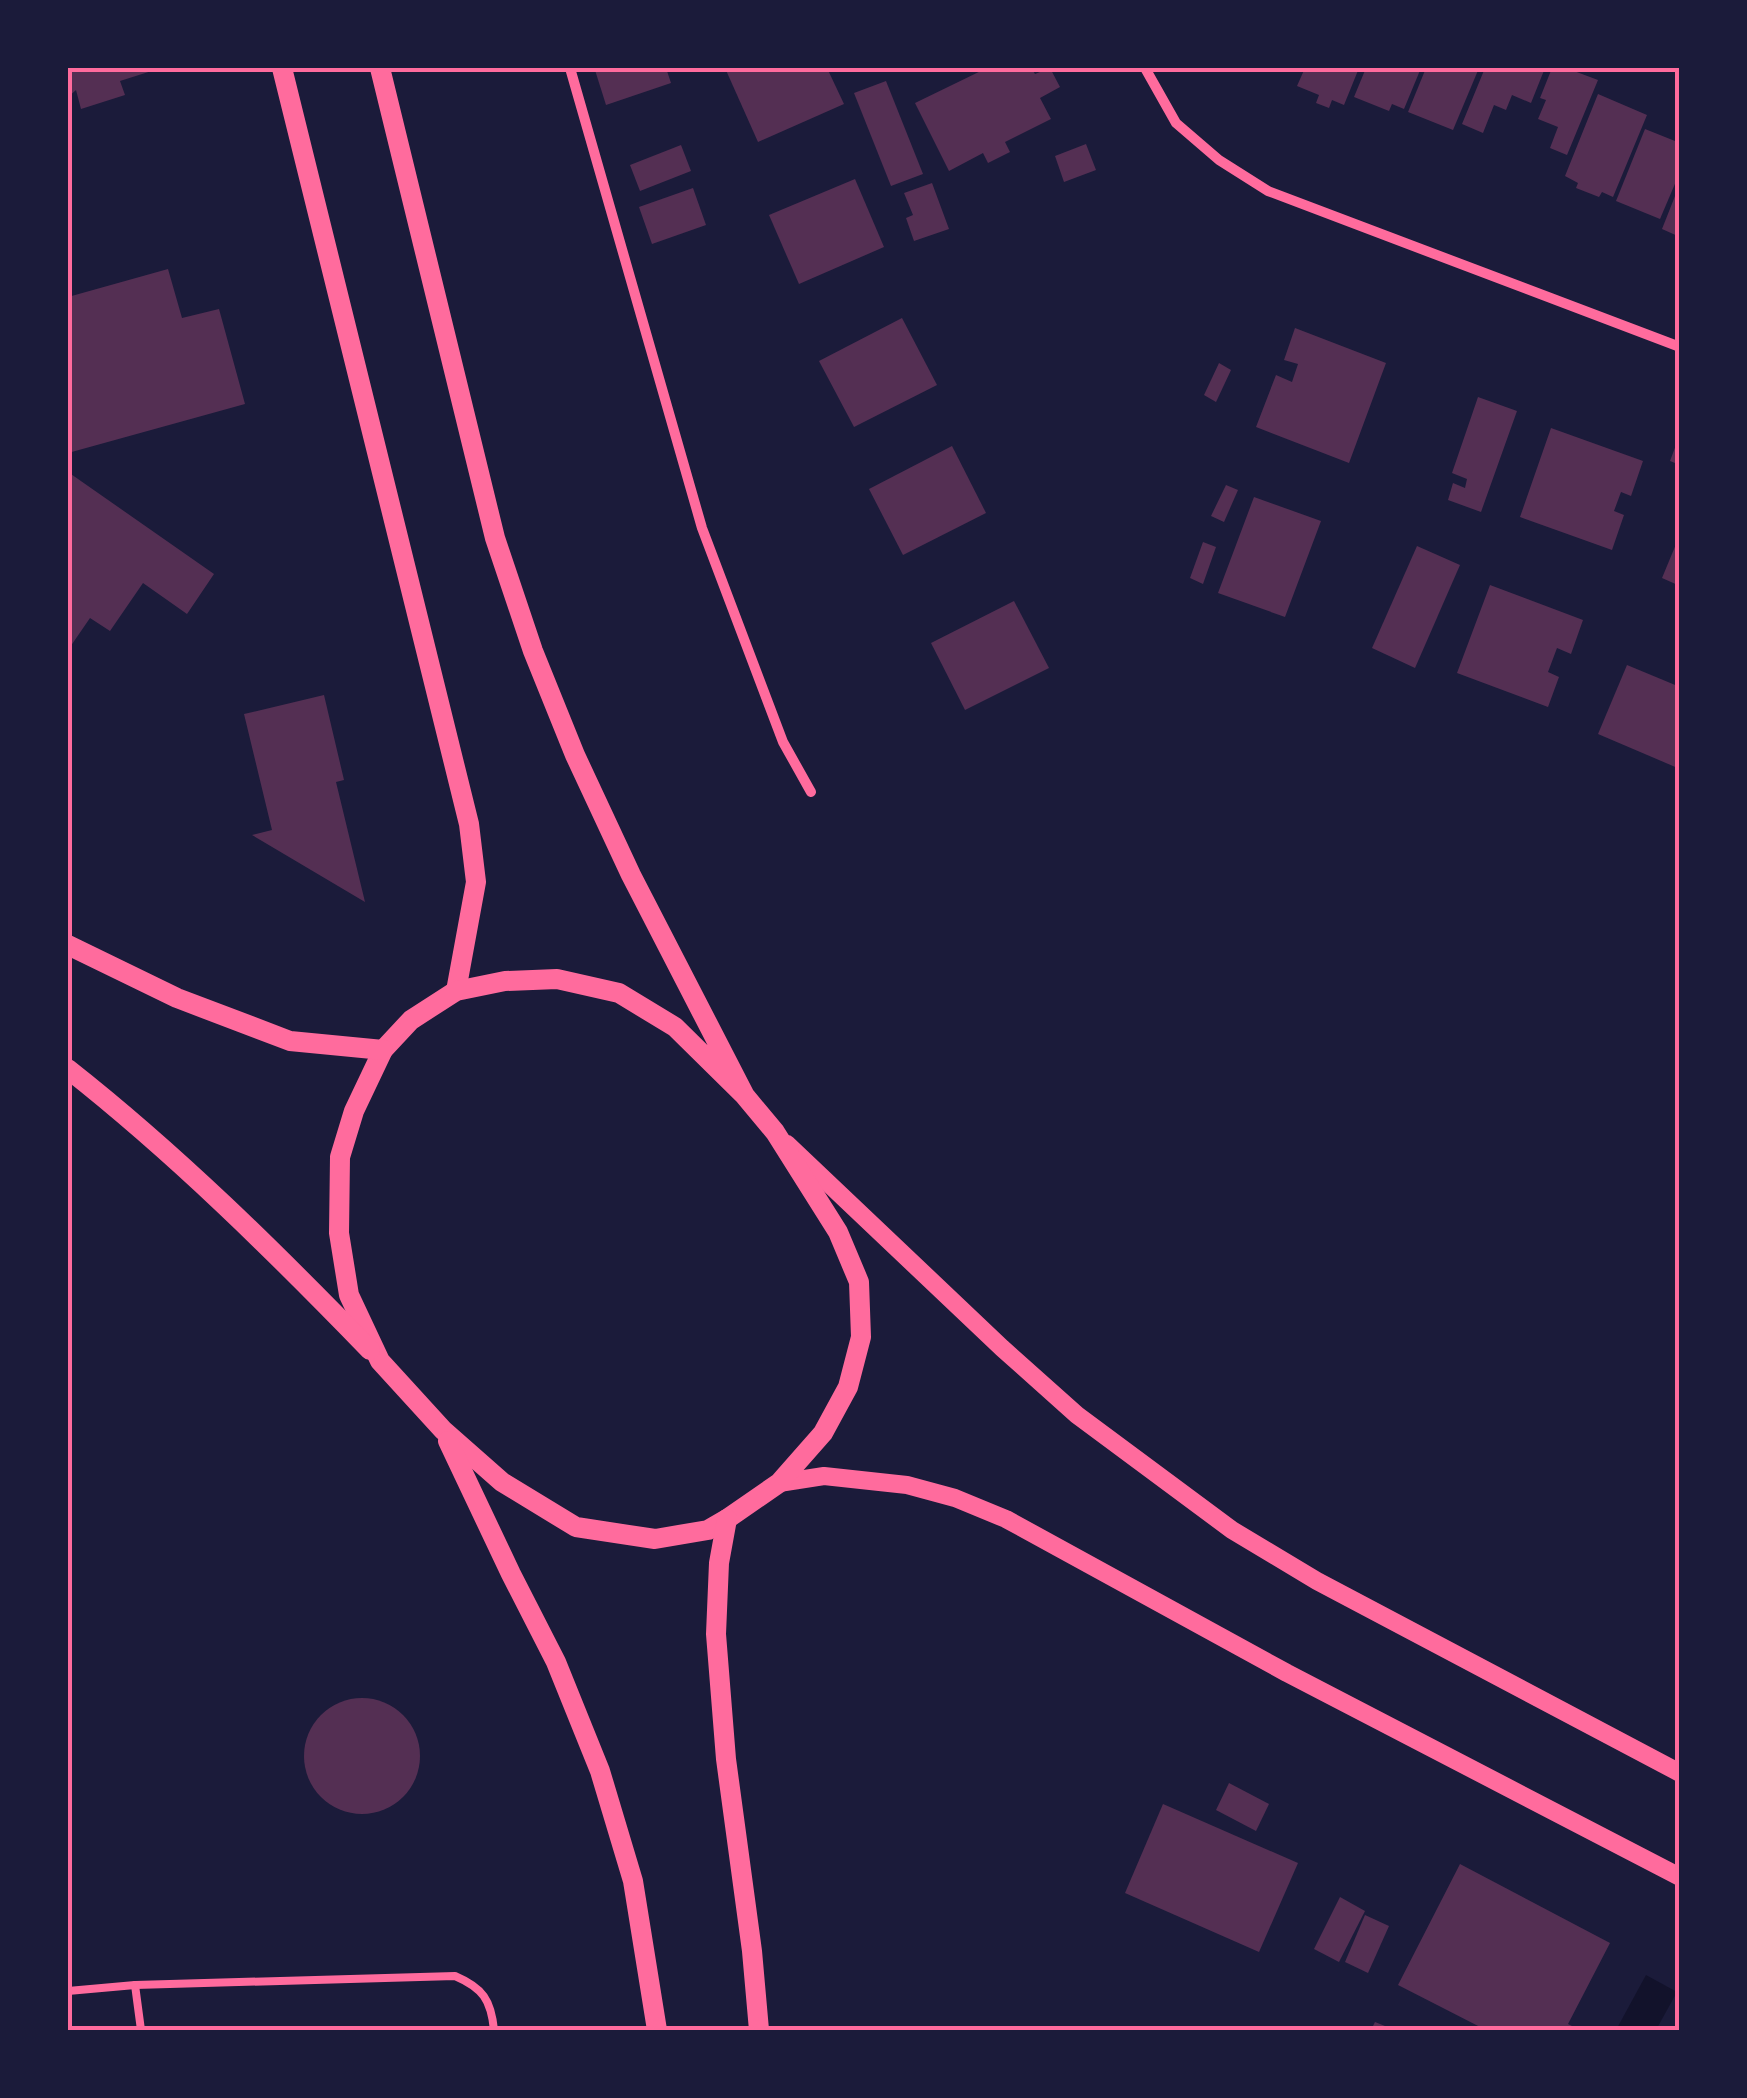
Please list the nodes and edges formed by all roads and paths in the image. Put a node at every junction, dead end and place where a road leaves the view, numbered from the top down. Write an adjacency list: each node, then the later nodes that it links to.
1 (282, 68): 8 (main road)
2 (380, 68): 11 (main road)
3 (570, 68): 6 (street)
4 (1145, 68): 5 (street)
5 (1680, 347)
6 (811, 792)
7 (68, 945): 9 (main road)
8 (456, 991): 9 (main road); 11 (main road)
9 (383, 1050): 13 (main road)
10 (68, 1069): 13 (main road)
11 (745, 1096): 12 (main road)
12 (774, 1132): 15 (main road); 17 (street)
13 (380, 1361): 14 (main road)
14 (443, 1430): 16 (main road); 23 (main road)
15 (779, 1482): 16 (main road); 18 (street)
16 (727, 1519): 24 (main road)
17 (1680, 1773)
18 (1680, 1876)
19 (134, 1985): 20 (lane); 21 (lane); 22 (lane)
20 (68, 1991)
21 (140, 2030)
22 (494, 2030)
23 (657, 2030)
24 (759, 2030)

